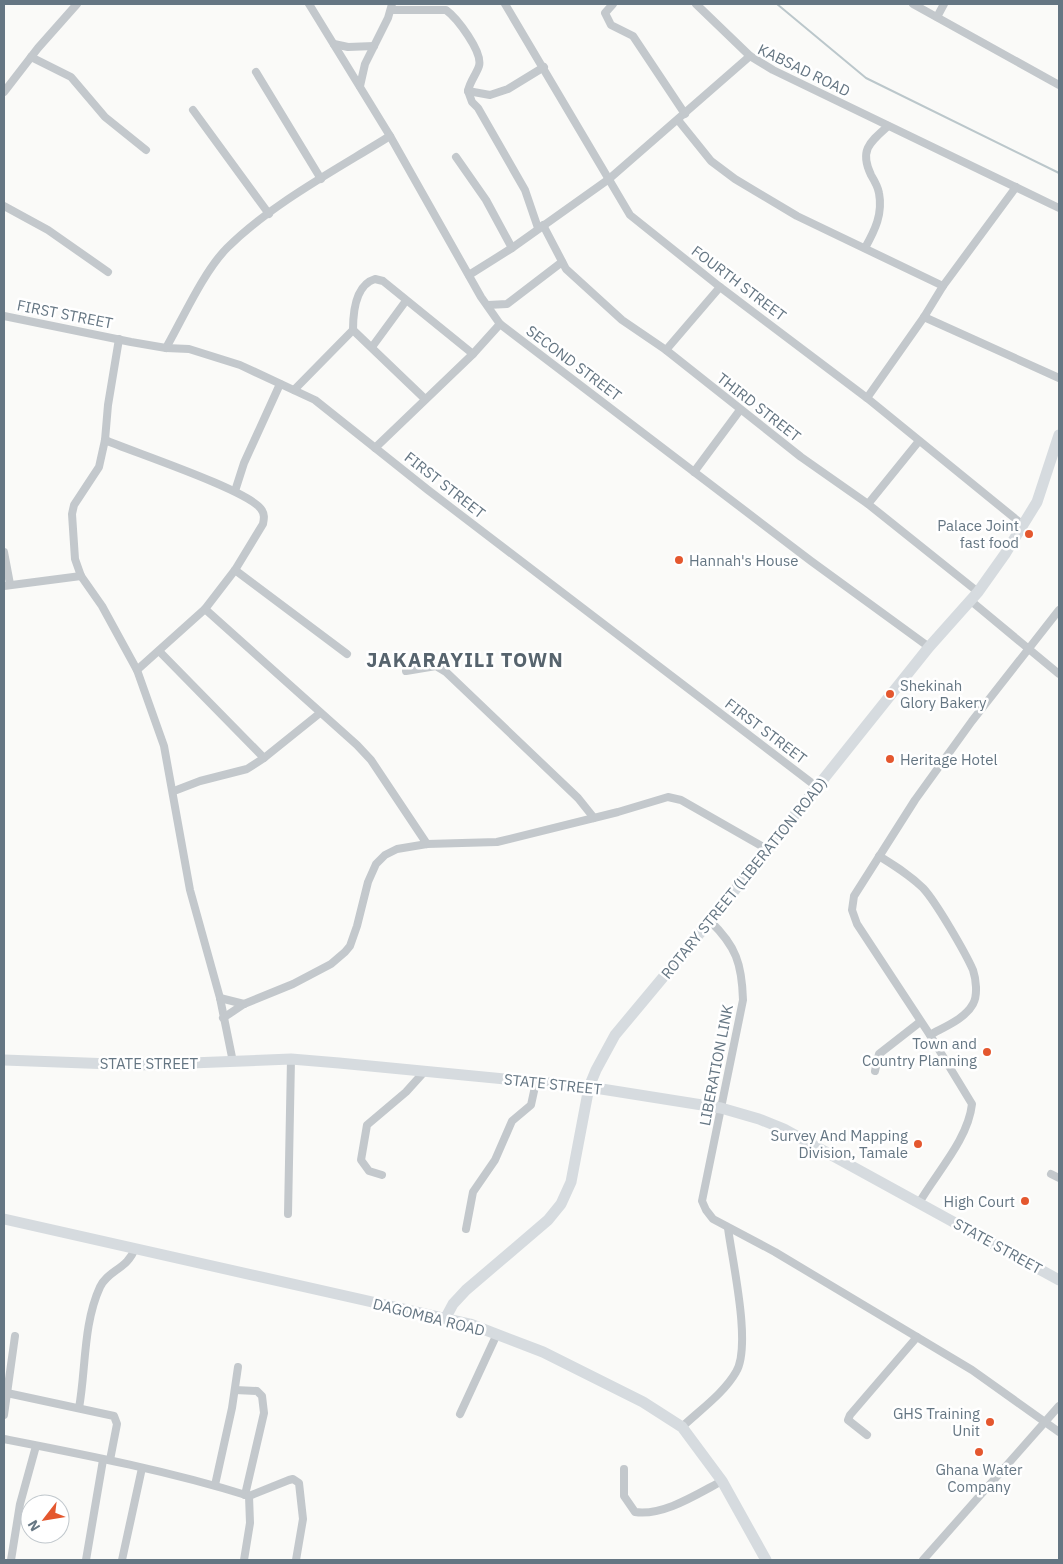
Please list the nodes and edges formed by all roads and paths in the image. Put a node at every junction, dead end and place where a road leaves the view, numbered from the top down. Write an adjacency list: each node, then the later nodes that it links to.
1 (77, 4): 13 (street)
2 (309, 4): 10 (street, SECOND STREET)
3 (505, 4): 14 (street, FOURTH STREET)
4 (614, 4): 21 (street)
5 (696, 4): 12 (street)
6 (913, 4): 9 (street)
7 (944, 4): 9 (street)
8 (391, 7): 11 (street); 18 (street)
9 (937, 17): 16 (street)
10 (334, 44): 11 (street); 17 (street, SECOND STREET)
11 (374, 46): 17 (street)
12 (750, 56): 21 (street, KABSAD ROAD); 23 (street, KABSAD ROAD)
13 (31, 57): 19 (street); 25 (street)
14 (544, 67): 18 (street); 28 (street, FOURTH STREET)
15 (256, 72): 27 (street)
16 (1059, 85)
17 (360, 86): 24 (street, SECOND STREET)
18 (468, 91): 33 (street, THIRD STREET)
19 (4, 92)
20 (193, 110): 32 (street)
21 (685, 114): 22 (street, KABSAD ROAD)
22 (678, 120): 28 (street, KABSAD ROAD); 35 (street)
23 (888, 126): 29 (street, KABSAD ROAD); 35 (street)
24 (390, 136): 27 (street); 38 (street, SECOND STREET)
25 (146, 150)
26 (456, 157): 34 (street)
27 (321, 178): 32 (street)
28 (609, 179): 33 (street, KABSAD ROAD); 40 (street, FOURTH STREET)
29 (1016, 187): 31 (street, KABSAD ROAD); 39 (street)
30 (4, 206): 37 (street)
31 (1059, 208)
32 (269, 214): 49 (street)
33 (541, 226): 34 (street, KABSAD ROAD); 36 (street, THIRD STREET)
34 (512, 248): 38 (street, KABSAD ROAD)
35 (865, 248): 39 (street)
36 (562, 262): 42 (street); 50 (street, THIRD STREET)
37 (108, 272)
38 (469, 275): 42 (street, SECOND STREET)
39 (943, 286): 44 (street)
40 (720, 287): 50 (street); 55 (street, FOURTH STREET)
41 (405, 302): 46 (street); 48 (street); 51 (street)
42 (488, 305): 45 (street, SECOND STREET)
43 (4, 316): 47 (street, FIRST STREET)
44 (924, 317): 52 (street); 55 (street)
45 (500, 324): 51 (street); 62 (street, SECOND STREET)
46 (353, 330): 48 (street); 54 (street)
47 (119, 339): 49 (street, FIRST STREET); 59 (street)
48 (372, 347): 56 (street)
49 (166, 348): 53 (street, FIRST STREET)
50 (666, 350): 57 (street, THIRD STREET)
51 (473, 354): 56 (street)
52 (1059, 378)
53 (280, 384): 54 (street, FIRST STREET); 63 (street)
54 (294, 390): 61 (street, FIRST STREET)
55 (867, 398): 60 (street, FOURTH STREET)
56 (425, 399): 61 (street)
57 (740, 410): 62 (street); 64 (street, THIRD STREET)
58 (1059, 435): 65 (street, ROTARY STREET (LIBERATION ROAD))
59 (105, 440): 63 (street); 68 (street)
60 (919, 441): 64 (street); 65 (street, FOURTH STREET)
61 (375, 448): 82 (street, FIRST STREET)
62 (694, 472): 73 (street, SECOND STREET)
63 (235, 491): 67 (street)
64 (868, 504): 70 (street, THIRD STREET)
65 (1024, 525): 70 (street, ROTARY STREET (LIBERATION ROAD))
66 (4, 552): 69 (street)
67 (235, 570): 71 (street); 76 (street)
68 (81, 576): 69 (street); 77 (street)
69 (7, 585)
70 (974, 596): 73 (street, ROTARY STREET (LIBERATION ROAD)); 74 (street, THIRD STREET)
71 (205, 609): 75 (street); 80 (street)
72 (1059, 610): 74 (street)
73 (929, 647): 82 (street, ROTARY STREET (LIBERATION ROAD))
74 (1028, 648): 79 (street, THIRD STREET); 87 (street)
75 (159, 651): 77 (street); 81 (street)
76 (347, 654)
77 (137, 670): 83 (street)
78 (406, 671): 84 (street)
79 (1059, 674)
80 (320, 713): 81 (street); 85 (street)
81 (264, 758): 83 (street)
82 (817, 788): 86 (street, ROTARY STREET (LIBERATION ROAD))
83 (174, 790): 89 (street)
84 (594, 818): 85 (street); 86 (street)
85 (427, 844): 90 (street)
86 (767, 849): 88 (street, ROTARY STREET (LIBERATION ROAD))
87 (879, 856): 92 (street); 93 (street)
88 (710, 921): 100 (street, ROTARY STREET (LIBERATION ROAD)); 101 (street, LIBERATION LINK)
89 (220, 998): 90 (street); 91 (street)
90 (244, 1004): 91 (street)
91 (224, 1018): 96 (street)
92 (920, 1022): 93 (street); 97 (street)
93 (930, 1035): 105 (street)
94 (291, 1059): 96 (street, STATE STREET); 98 (street, STATE STREET); 106 (street)
95 (4, 1060): 96 (street, STATE STREET)
96 (233, 1062)
97 (875, 1071)
98 (424, 1072): 99 (street, STATE STREET); 102 (street)
99 (536, 1082): 100 (street, STATE STREET); 109 (street)
100 (589, 1087): 101 (street, STATE STREET); 112 (street, ROTARY STREET (LIBERATION ROAD))
101 (721, 1108): 105 (street, STATE STREET); 108 (street, LIBERATION LINK)
102 (382, 1174)
103 (1051, 1174): 104 (street)
104 (1059, 1178)
105 (919, 1203): 111 (street, STATE STREET)
106 (288, 1214)
107 (4, 1219): 110 (street, DAGOMBA ROAD)
108 (728, 1228): 115 (street); 124 (street)
109 (466, 1230)
110 (135, 1248): 112 (street, DAGOMBA ROAD); 120 (street)
111 (1059, 1280)
112 (445, 1319): 113 (street, DAGOMBA ROAD)
113 (498, 1334): 121 (street); 124 (street, DAGOMBA ROAD)
114 (15, 1336): 118 (street)
115 (916, 1337): 123 (street); 126 (street)
116 (238, 1367): 117 (street)
117 (235, 1390): 133 (street); 134 (street)
118 (7, 1393): 120 (street); 122 (street)
119 (1059, 1406): 123 (street)
120 (79, 1408): 129 (street)
121 (460, 1414)
122 (4, 1415)
123 (1045, 1422): 125 (street); 141 (street)
124 (682, 1427): 132 (street, DAGOMBA ROAD)
125 (1059, 1432)
126 (867, 1435)
127 (4, 1439): 128 (street)
128 (36, 1446): 129 (street); 135 (street)
129 (107, 1460): 130 (street); 136 (street)
130 (142, 1468): 133 (street); 137 (street)
131 (624, 1469): 132 (street)
132 (722, 1481): 140 (street, DAGOMBA ROAD)
133 (215, 1485): 134 (street)
134 (247, 1496): 138 (street); 139 (street)
135 (11, 1560)
136 (86, 1560)
137 (122, 1560)
138 (244, 1560)
139 (296, 1560)
140 (766, 1560)
141 (923, 1560)

